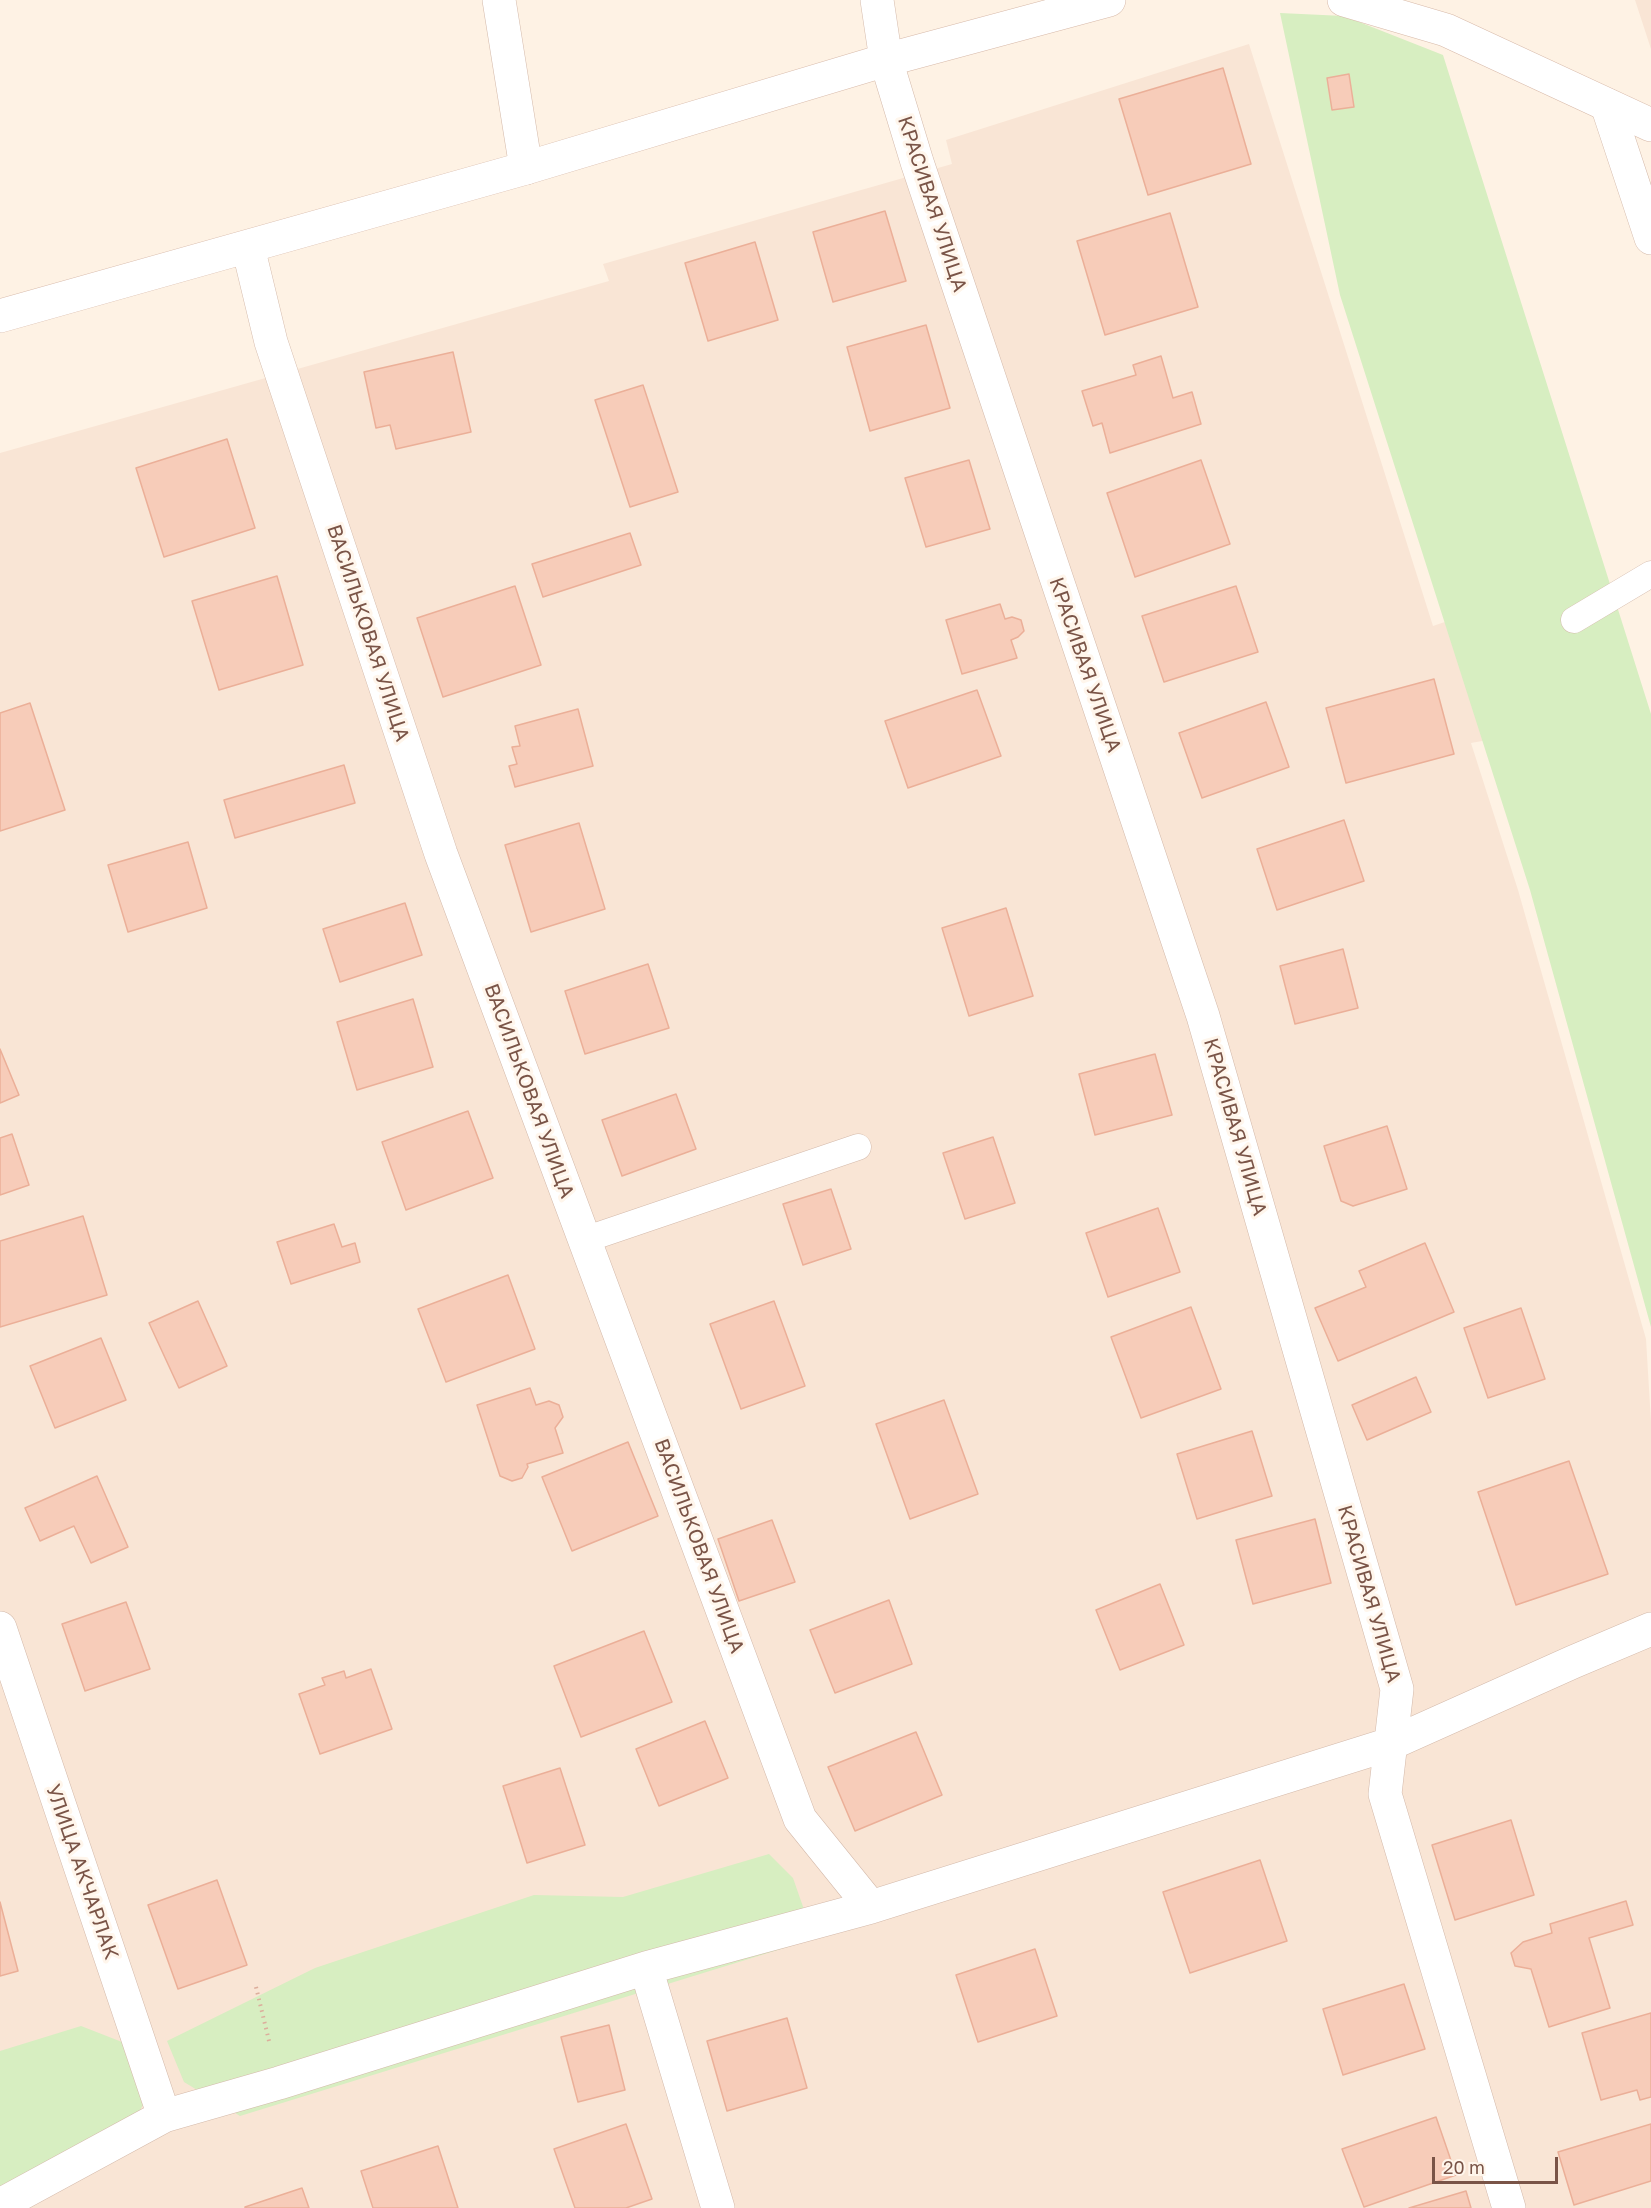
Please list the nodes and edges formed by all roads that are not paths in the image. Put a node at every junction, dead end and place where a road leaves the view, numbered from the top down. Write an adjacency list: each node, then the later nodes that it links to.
1 (500, 0): 8 (street)
2 (877, 0): 5 (street, КРАСИВАЯ УЛИЦА)
3 (1109, 0): 5 (street)
4 (1344, 0): 6 (street)
5 (886, 60): 8 (street); 18 (street, КРАСИВАЯ УЛИЦА)
6 (1607, 105): 7 (street); 9 (street)
7 (1651, 125)
8 (526, 168): 10 (street)
9 (1651, 238)
10 (248, 247): 11 (street); 15 (street, ВАСИЛЬКОВАЯ УЛИЦА)
11 (0, 316)
12 (1651, 574): 13 (lane)
13 (1574, 620)
14 (858, 1147): 15 (lane)
15 (584, 1240): 19 (street, ВАСИЛЬКОВАЯ УЛИЦА)
16 (0, 1628): 21 (street, УЛИЦА АКЧАРЛАК)
17 (1651, 1629): 18 (street)
18 (1390, 1744): 19 (street); 24 (street, КРАСИВАЯ УЛИЦА)
19 (871, 1907): 20 (street)
20 (646, 1968): 21 (street); 23 (street)
21 (164, 2116): 22 (street)
22 (0, 2205)
23 (717, 2208)
24 (1509, 2208)

